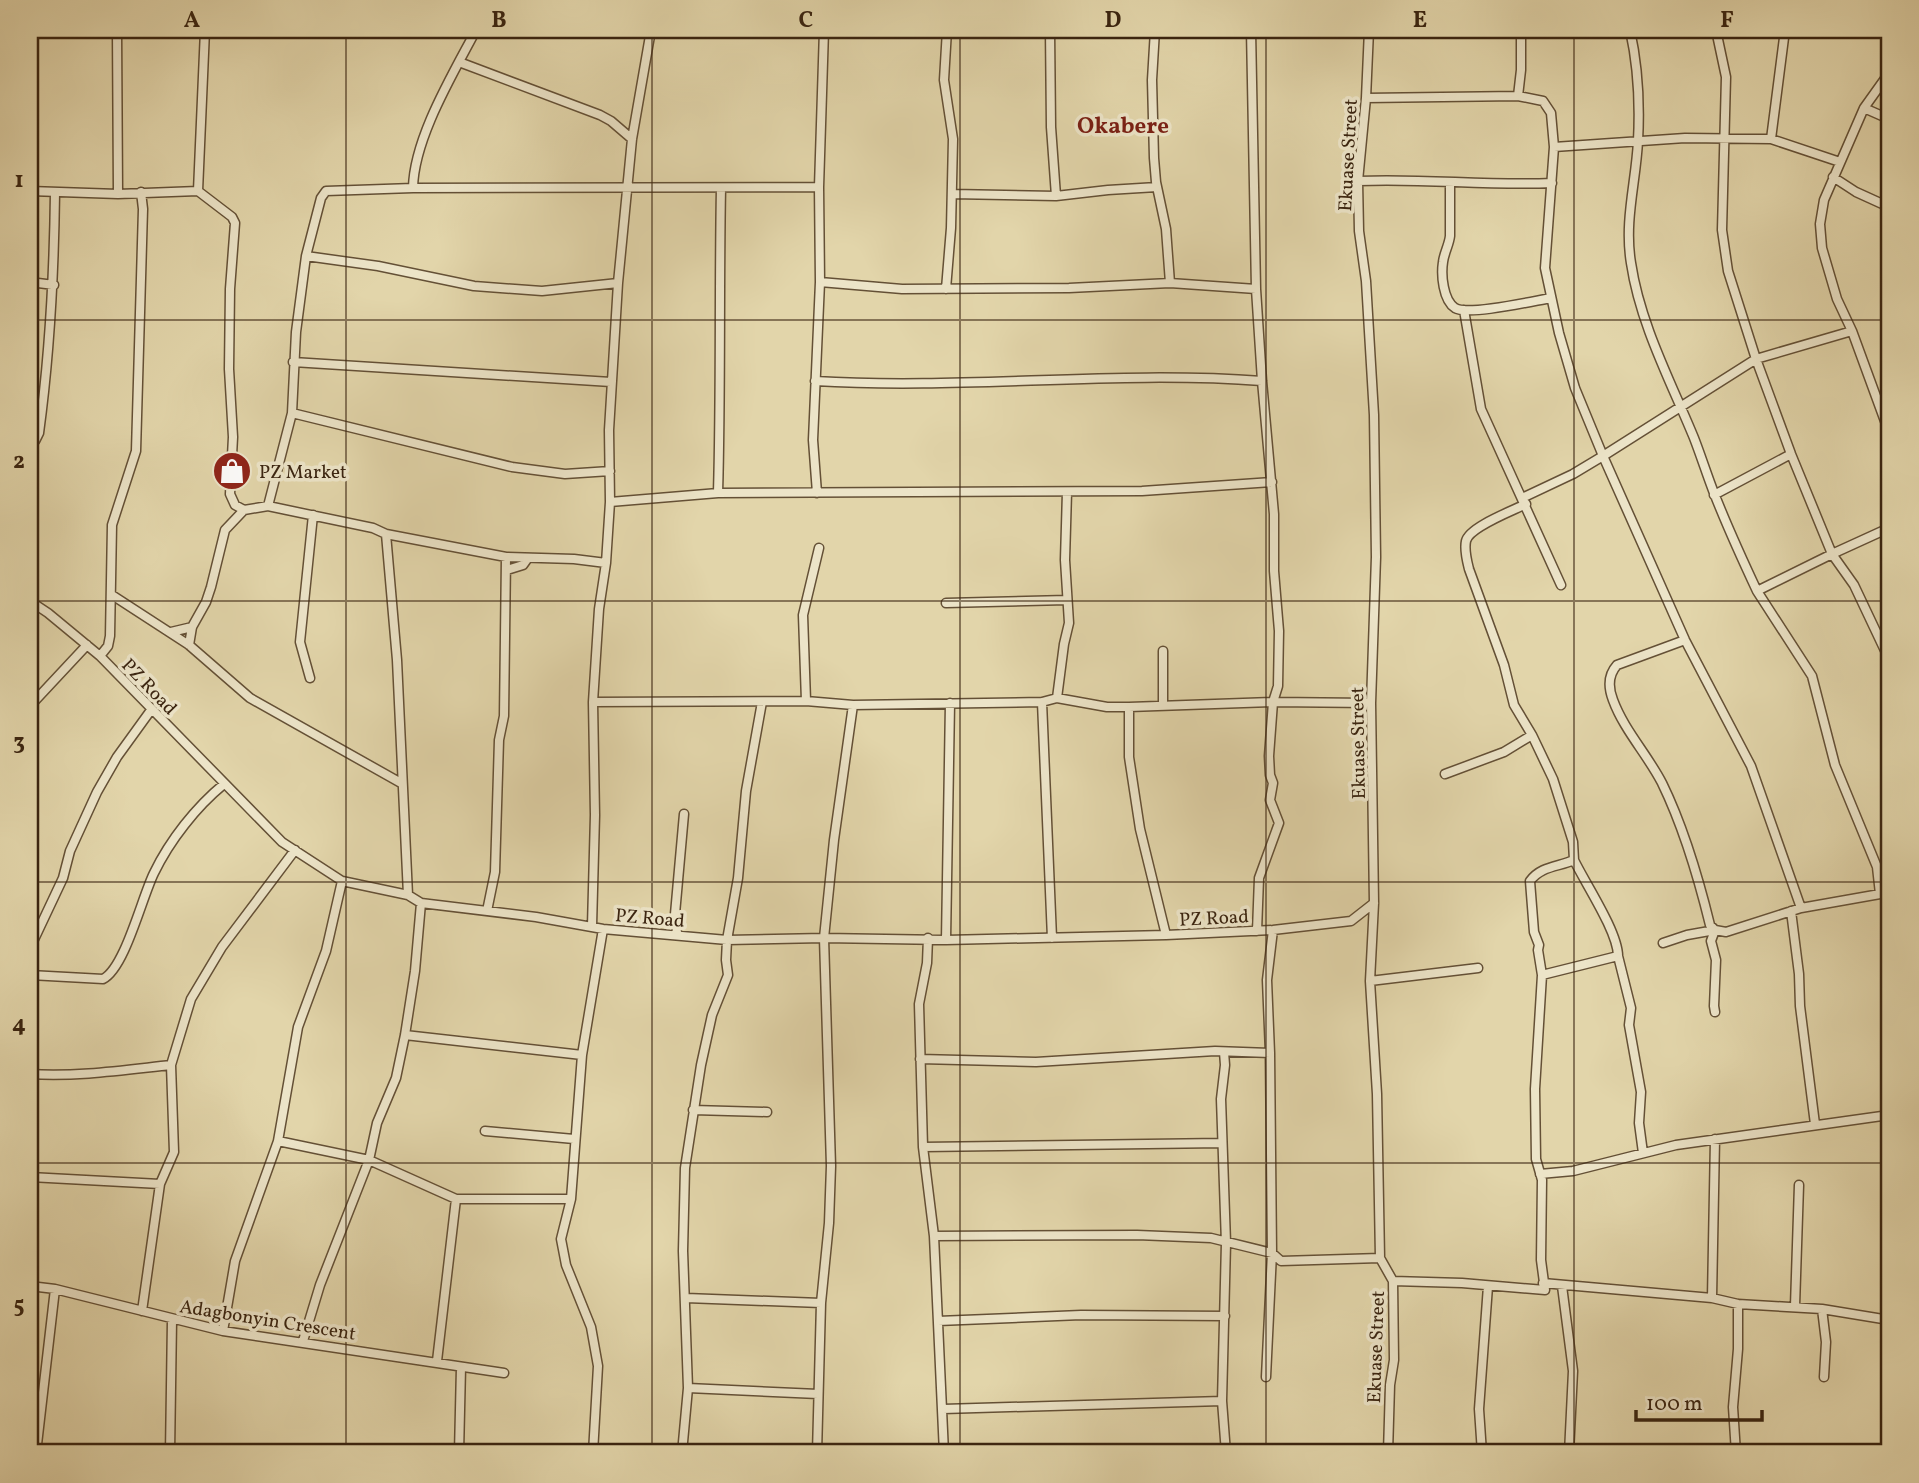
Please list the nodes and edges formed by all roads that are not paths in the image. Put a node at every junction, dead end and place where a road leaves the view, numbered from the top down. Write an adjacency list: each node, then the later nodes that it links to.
1 (117, 30): 40 (street)
2 (205, 30): 37 (street)
3 (475, 30): 15 (street)
4 (824, 30): 31 (street)
5 (947, 30): 41 (street)
6 (1050, 30): 42 (street)
7 (1155, 30): 32 (street)
8 (1251, 30): 51 (street)
9 (1369, 30): 18 (street, Ekuase Street)
10 (1521, 30): 17 (street)
11 (1630, 30): 24 (street)
12 (1716, 30): 23 (street)
13 (1785, 30): 22 (street)
14 (648, 31): 21 (street)
15 (459, 62): 21 (street); 33 (street)
16 (1889, 73): 19 (street)
17 (1518, 96): 18 (street); 25 (street)
18 (1366, 97): 28 (street, Ekuase Street)
19 (1864, 107): 20 (street); 26 (street)
20 (1889, 118)
21 (632, 139): 34 (street)
22 (1771, 139): 23 (street); 26 (street)
23 (1723, 140): 24 (street); 55 (street)
24 (1639, 142): 25 (street); 60 (street)
25 (1554, 147): 30 (street)
26 (1840, 162): 27 (street)
27 (1833, 177): 43 (street); 54 (street)
28 (1358, 181): 29 (street); 107 (street, Ekuase Street)
29 (1450, 182): 30 (street); 53 (street)
30 (1552, 183): 52 (street)
31 (819, 187): 35 (street); 46 (street)
32 (1157, 187): 42 (street); 47 (street)
33 (413, 188): 34 (street); 44 (street)
34 (626, 188): 35 (street); 48 (street)
35 (721, 188): 70 (street)
36 (30, 191): 38 (street)
37 (198, 191): 39 (street); 75 (street)
38 (55, 192): 40 (street); 49 (street)
39 (141, 192): 40 (street); 87 (street)
40 (118, 194)
41 (952, 194): 42 (street); 50 (street)
42 (1056, 196)
43 (1889, 207)
44 (306, 256): 48 (street); 56 (street)
45 (30, 282): 49 (street)
46 (820, 282): 50 (street); 57 (street)
47 (1170, 283): 50 (street); 51 (street)
48 (618, 284): 59 (street)
49 (54, 285): 63 (street)
50 (946, 289)
51 (1256, 289): 58 (street)
52 (1551, 298): 53 (street); 65 (street)
53 (1464, 310): 72 (street)
54 (1852, 331): 55 (street); 62 (street)
55 (1756, 359): 60 (street); 64 (street)
56 (293, 362): 59 (street); 61 (street)
57 (815, 381): 58 (street); 68 (street)
58 (1262, 381): 67 (street)
59 (611, 382): 66 (street)
60 (1681, 408): 65 (street); 71 (street)
61 (292, 413): 66 (street); 74 (street)
62 (1889, 432)
63 (30, 442)
64 (1791, 454): 71 (street); 80 (street)
65 (1603, 456): 72 (street); 93 (street)
66 (610, 471): 73 (street)
67 (1272, 482): 69 (street); 105 (street)
68 (817, 492): 69 (street); 70 (street)
69 (1066, 492): 88 (street)
70 (718, 493): 73 (street)
71 (1714, 495): 86 (street)
72 (1524, 501): 85 (street); 113 (street)
73 (610, 502): 83 (street)
74 (268, 506): 75 (street); 76 (street)
75 (244, 510): 91 (street)
76 (313, 515): 78 (street); 99 (street)
77 (1889, 528): 80 (street)
78 (386, 534): 81 (street); 115 (street)
79 (819, 548): 101 (street)
80 (1832, 554): 86 (street); 98 (street)
81 (506, 556): 82 (street); 84 (street)
82 (528, 558): 83 (street); 84 (street)
83 (606, 563): 102 (street)
84 (507, 570): 126 (street)
85 (1561, 585)
86 (1757, 591): 122 (street)
87 (112, 595): 92 (street); 97 (street)
88 (1067, 600): 90 (street); 100 (street)
89 (30, 601): 94 (street, PZ Road)
90 (946, 603)
91 (192, 627): 92 (street); 95 (street)
92 (171, 632): 95 (street)
93 (1685, 640): 125 (street); 131 (street)
94 (87, 645): 97 (street, PZ Road); 110 (street)
95 (189, 645): 115 (street)
96 (1163, 651): 109 (street)
97 (100, 656): 112 (street, PZ Road)
98 (1889, 659)
99 (310, 678)
100 (1058, 698): 104 (street); 111 (street)
101 (806, 701): 103 (street); 108 (street)
102 (593, 702): 103 (street); 128 (street)
103 (762, 702): 138 (street)
104 (1042, 702): 106 (street); 136 (street)
105 (1273, 702): 107 (street); 109 (street); 132 (street)
106 (950, 703): 108 (street); 139 (street)
107 (1371, 703): 124 (street, Ekuase Street)
108 (853, 705): 135 (street)
109 (1163, 705): 111 (street)
110 (30, 706)
111 (1129, 707): 134 (street)
112 (151, 710): 116 (street, PZ Road); 141 (street)
113 (1532, 735): 114 (street); 119 (street)
114 (1445, 774)
115 (401, 783): 121 (street)
116 (224, 784): 118 (street, PZ Road); 144 (street)
117 (684, 814): 133 (street)
118 (295, 850): 120 (street, PZ Road); 153 (street)
119 (1574, 860): 142 (street); 145 (street)
120 (342, 881): 121 (street, PZ Road); 162 (street)
121 (408, 895): 123 (street, PZ Road)
122 (1884, 895): 125 (street)
123 (421, 903): 126 (street, PZ Road); 148 (street)
124 (1374, 903): 130 (street, PZ Road); 146 (street, Ekuase Street)
125 (1801, 908): 127 (street)
126 (487, 911): 128 (street, PZ Road)
127 (1791, 911): 131 (street); 158 (street)
128 (592, 926): 129 (street, PZ Road)
129 (603, 929): 133 (street, PZ Road); 151 (street)
130 (1273, 930): 132 (street, PZ Road); 150 (street)
131 (1715, 930): 140 (street); 147 (street)
132 (1257, 931): 134 (street, PZ Road)
133 (677, 934): 138 (street, PZ Road)
134 (1167, 935): 136 (street, PZ Road)
135 (824, 938): 137 (street, PZ Road); 138 (street, PZ Road); 185 (street)
136 (1052, 938): 139 (street, PZ Road)
137 (928, 939): 139 (street, PZ Road); 152 (street)
138 (727, 940): 155 (street)
139 (946, 940)
140 (1663, 943)
141 (30, 948)
142 (1618, 956): 145 (street); 165 (street)
143 (1478, 968): 146 (street)
144 (30, 975)
145 (1542, 975): 167 (street)
146 (1370, 981): 176 (street, Ekuase Street)
147 (1715, 1012)
148 (405, 1035): 151 (street); 166 (street)
149 (1224, 1052): 150 (street); 152 (street); 163 (street)
150 (1270, 1053): 175 (street)
151 (582, 1055): 160 (street)
152 (920, 1059): 164 (street)
153 (171, 1065): 154 (street); 169 (street)
154 (30, 1074)
155 (693, 1110): 156 (street); 183 (street)
156 (767, 1112)
157 (1889, 1115): 158 (street)
158 (1815, 1124): 161 (street)
159 (485, 1130): 160 (street)
160 (574, 1139): 172 (street)
161 (1715, 1139): 165 (street); 184 (street)
162 (278, 1141): 166 (street); 194 (street)
163 (1222, 1143): 164 (street); 174 (street)
164 (923, 1147): 173 (street)
165 (1643, 1153): 167 (street)
166 (369, 1160): 171 (street); 195 (street)
167 (1540, 1174): 178 (street)
168 (30, 1177): 169 (street)
169 (160, 1184): 189 (street)
170 (1799, 1185): 187 (street)
171 (456, 1199): 172 (street); 196 (street)
172 (571, 1199): 208 (street)
173 (934, 1236): 174 (street); 193 (street)
174 (1226, 1243): 175 (street); 190 (street)
175 (1272, 1253): 176 (street); 199 (street)
176 (1380, 1258): 177 (street, Ekuase Street)
177 (1393, 1281): 180 (street); 213 (street, Ekuase Street)
178 (1543, 1283): 180 (street); 181 (street)
179 (30, 1286): 182 (street, Adagbonyin Crescent)
180 (1488, 1286): 214 (street)
181 (1562, 1286): 184 (street); 215 (street)
182 (55, 1289): 189 (street, Adagbonyin Crescent); 205 (street)
183 (686, 1298): 185 (street); 201 (street)
184 (1712, 1298): 186 (street)
185 (821, 1303): 202 (street)
186 (1738, 1304): 187 (street); 216 (street)
187 (1795, 1306): 188 (street)
188 (1822, 1309): 192 (street); 200 (street)
189 (142, 1311): 191 (street, Adagbonyin Crescent)
190 (1225, 1316): 193 (street); 203 (street)
191 (172, 1320): 194 (street, Adagbonyin Crescent); 206 (street)
192 (1889, 1320)
193 (938, 1321): 204 (street)
194 (223, 1331): 195 (street, Adagbonyin Crescent)
195 (303, 1341): 196 (street, Adagbonyin Crescent)
196 (437, 1361): 197 (street, Adagbonyin Crescent)
197 (461, 1367): 198 (street, Adagbonyin Crescent); 207 (street)
198 (504, 1373)
199 (1266, 1377)
200 (1824, 1377)
201 (688, 1388): 202 (street); 209 (street)
202 (818, 1394): 210 (street)
203 (1222, 1401): 204 (street); 212 (street)
204 (943, 1409): 211 (street)
205 (33, 1453)
206 (170, 1453)
207 (459, 1453)
208 (593, 1453)
209 (682, 1453)
210 (817, 1453)
211 (944, 1453)
212 (1226, 1453)
213 (1388, 1453)
214 (1482, 1453)
215 (1569, 1453)
216 (1736, 1453)

